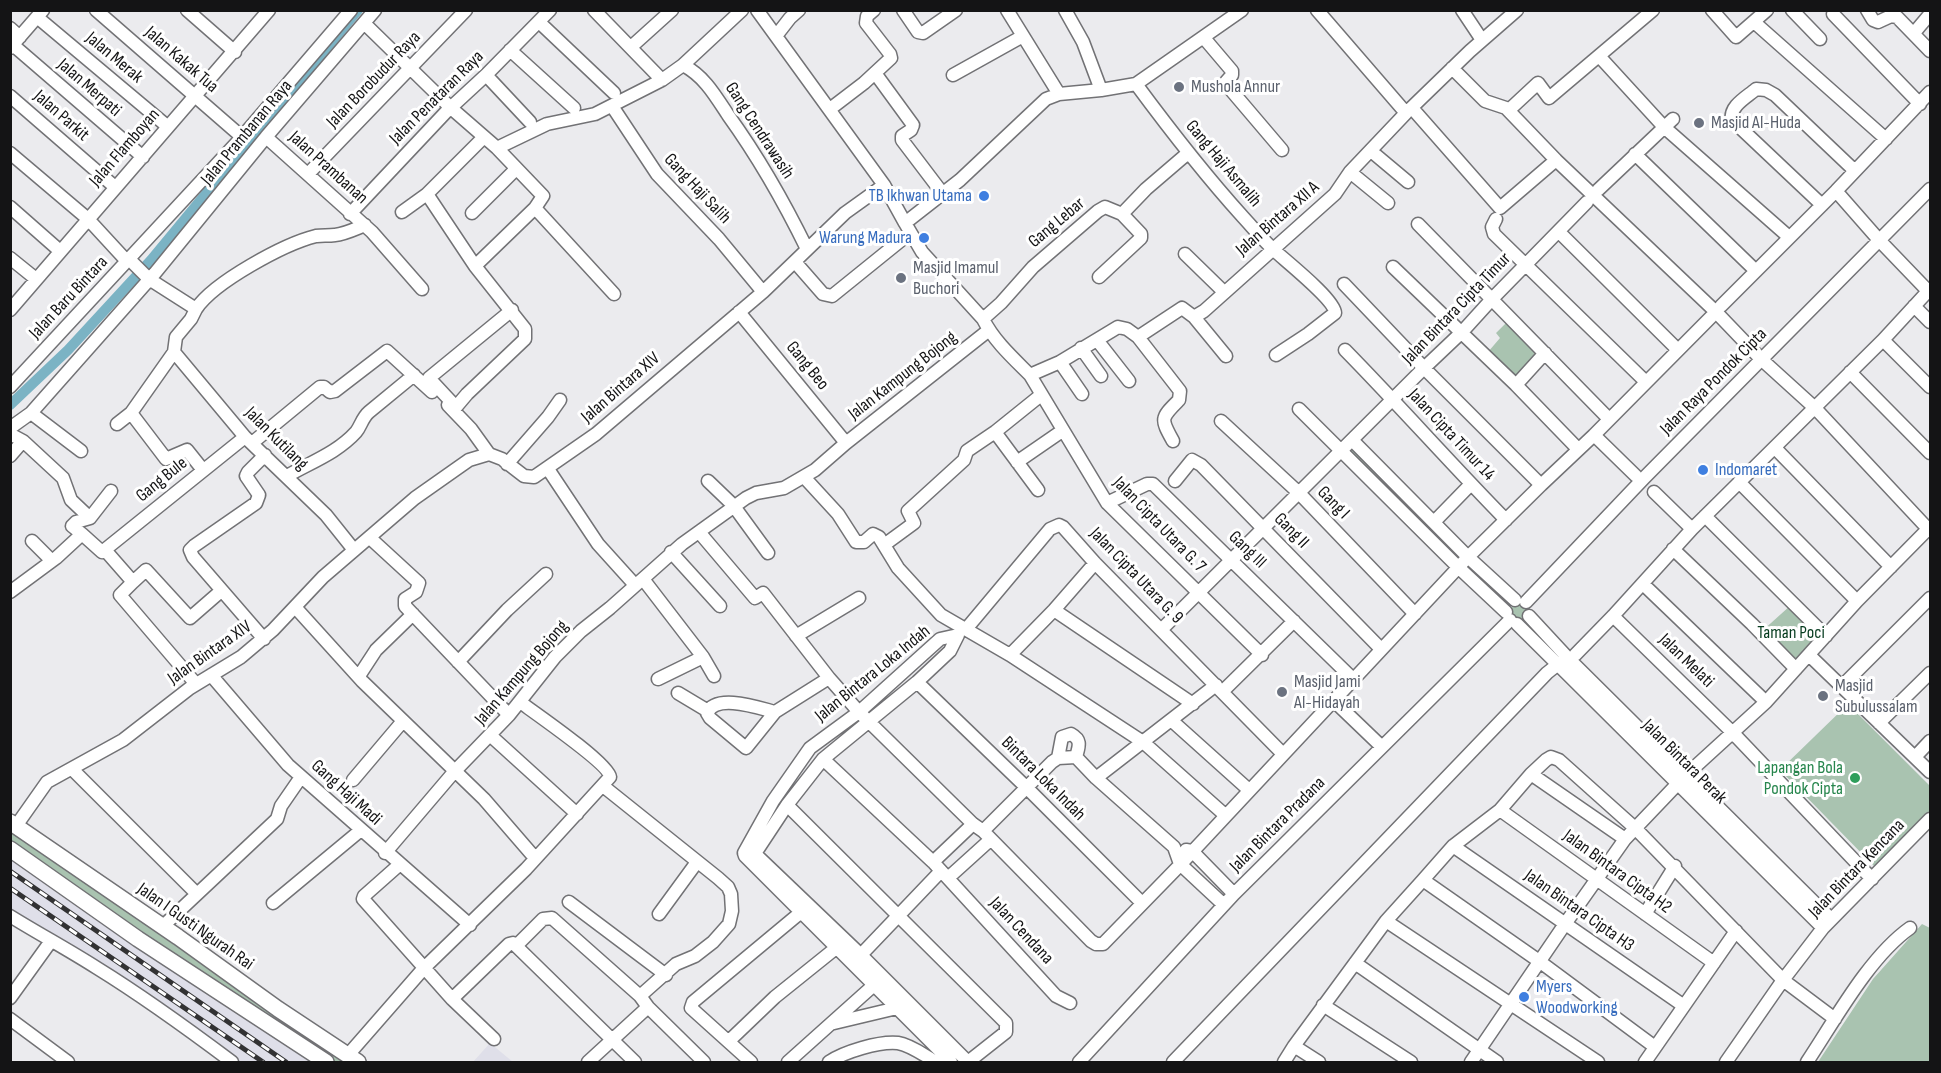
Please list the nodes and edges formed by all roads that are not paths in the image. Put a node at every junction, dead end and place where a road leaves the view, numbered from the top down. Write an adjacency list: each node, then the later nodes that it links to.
1 (96, 10): 61 (street, Jalan Kakak Tua)
2 (187, 10): 46 (street)
3 (269, 10): 46 (street, Jalan Flamboyan)
4 (375, 10): 34 (street, Jalan Prambanan Raya)
5 (466, 10): 49 (street, Jalan Borobudur Raya)
6 (550, 10): 32 (street, Jalan Penataran Raya)
7 (594, 10): 31 (street)
8 (614, 10): 31 (street)
9 (672, 10): 43 (street)
10 (741, 10): 48 (street)
11 (757, 10): 37 (street)
12 (799, 10): 37 (street)
13 (874, 10): 51 (street)
14 (903, 10): 15 (street)
15 (956, 10)
16 (1007, 10): 38 (street)
17 (1065, 10): 56 (street)
18 (1242, 10): 39 (street)
19 (1317, 10): 67 (street)
20 (1462, 10): 41 (street)
21 (1516, 10): 41 (street, Jalan Bintara XII A)
22 (1653, 10): 47 (street)
23 (1712, 10): 33 (street)
24 (1767, 10): 33 (street)
25 (1792, 10): 40 (street)
26 (1867, 10): 36 (street)
27 (349, 11): 73 (street, Jalan Baru Bintara)
28 (40, 14): 42 (street); 71 (street, Jalan Merak)
29 (1833, 14): 62 (street)
30 (1930, 14): 36 (street)
31 (603, 20): 43 (street)
32 (539, 22): 44 (street, Jalan Penataran Raya); 58 (street)
33 (1755, 22): 75 (street)
34 (364, 23): 49 (street); 72 (street, Jalan Prambanan Raya)
35 (10, 28): 42 (street, Jalan Merpati)
36 (1914, 33): 45 (street)
37 (776, 36): 66 (street)
38 (1023, 36): 53 (street); 59 (street)
39 (1204, 38): 55 (street); 77 (street)
40 (1820, 39)
41 (1482, 40): 50 (street, Jalan Bintara XII A)
42 (15, 43): 82 (street, Jalan Merpati)
43 (631, 46): 54 (street)
44 (510, 50): 52 (street, Jalan Penataran Raya); 65 (street)
45 (1930, 51)
46 (235, 52): 61 (street, Jalan Flamboyan)
47 (1599, 56): 68 (street); 70 (street)
48 (683, 65): 54 (street); 112 (street, Gang Cendrawasih)
49 (410, 67): 64 (street); 87 (street, Jalan Borobudur Raya)
50 (1452, 68): 67 (street, Jalan Bintara XII A); 68 (street)
51 (875, 73): 66 (street); 94 (street)
52 (486, 75): 64 (street, Jalan Penataran Raya); 69 (street)
53 (952, 75)
54 (662, 80): 63 (street)
55 (1137, 84): 56 (street); 80 (street, Gang Haji Asmalih)
56 (1101, 90): 59 (street)
57 (1930, 92): 62 (street)
58 (614, 93)
59 (1059, 94): 94 (street)
60 (10, 96): 90 (street, Jalan Parkit)
61 (195, 96): 71 (street, Jalan Flamboyan); 73 (street, Jalan Kakak Tua)
62 (1920, 104): 75 (street)
63 (612, 106): 76 (street); 129 (street, Gang Haji Salih)
64 (451, 108): 74 (street); 102 (street, Jalan Penataran Raya)
65 (574, 108)
66 (830, 109): 89 (street)
67 (1409, 110): 78 (street, Jalan Bintara XII A); 83 (street)
68 (1509, 110): 83 (street)
69 (530, 122)
70 (1668, 123): 81 (street, Jalan Bintara Cipta Timur); 110 (street)
71 (168, 126): 82 (street, Jalan Flamboyan)
72 (266, 136): 87 (street, Jalan Prambanan); 125 (street, Jalan Prambanan Raya)
73 (242, 137): 117 (street, Jalan Baru Bintara)
74 (484, 137): 76 (street); 93 (street)
75 (1886, 139): 85 (street)
76 (497, 148): 84 (street)
77 (1282, 150)
78 (1371, 151): 86 (street, Jalan Bintara XII A); 88 (street)
79 (10, 153): 104 (street)
80 (1188, 153): 103 (street); 113 (street, Gang Haji Asmalih)
81 (1635, 154): 95 (street, Jalan Bintara Cipta Timur); 122 (street)
82 (142, 157): 90 (street, Jalan Flamboyan)
83 (1556, 160): 95 (street)
84 (516, 169): 99 (street); 101 (street)
85 (1855, 171): 92 (street); 97 (street)
86 (1350, 172): 96 (street); 113 (street, Jalan Bintara XII A)
87 (308, 174): 102 (street, Jalan Prambanan)
88 (1408, 182)
89 (884, 185): 108 (street); 112 (street, Jalan Bintara XIV)
90 (115, 187): 104 (street, Jalan Flamboyan)
91 (1930, 189): 111 (street, Jalan Raya Pondok Cipta)
92 (1836, 191): 97 (street); 111 (street)
93 (427, 194): 100 (street); 120 (street)
94 (943, 194): 108 (street)
95 (1593, 196): 109 (street, Jalan Bintara Cipta Timur); 154 (street)
96 (1388, 203)
97 (1822, 205): 110 (street)
98 (10, 207): 114 (street)
99 (535, 208): 120 (street); 131 (street)
100 (402, 212)
101 (472, 213)
102 (350, 214): 107 (street, Jalan Prambanan)
103 (1122, 214): 123 (street); 142 (street, Gang Lebar)
104 (88, 219): 114 (street, Jalan Flamboyan); 117 (street)
105 (1496, 219): 119 (street)
106 (1419, 224): 132 (street)
107 (365, 225): 127 (street, Jalan Prambanan); 135 (street)
108 (908, 228): 118 (street); 142 (street, Jalan Cipta Utara G. 7)
109 (1558, 232): 119 (street, Jalan Bintara Cipta Timur); 149 (street)
110 (1789, 237): 122 (street)
111 (1879, 240): 128 (street); 154 (street, Jalan Raya Pondok Cipta)
112 (807, 249): 118 (street, Jalan Bintara XIV)
113 (1273, 249): 130 (street, Jalan Bintara XII A); 152 (street, Gang Haji Asmalih)
114 (60, 250): 124 (street, Jalan Flamboyan)
115 (1185, 254): 130 (street)
116 (10, 258): 124 (street)
117 (130, 260): 125 (street); 164 (street, Jalan Baru Bintara)
118 (795, 262): 129 (street, Jalan Bintara XIV)
119 (1525, 265): 132 (street, Jalan Bintara Cipta Timur); 162 (street)
120 (475, 266): 137 (street)
121 (1393, 267): 143 (street)
122 (1756, 271): 133 (street)
123 (1099, 277)
124 (36, 279): 136 (street, Jalan Flamboyan)
125 (149, 279): 135 (street); 172 (street, Jalan Prambanan Raya)
126 (1344, 284): 156 (street)
127 (422, 289)
128 (1929, 290): 134 (street)
129 (763, 291): 138 (street, Jalan Bintara XIV)
130 (1224, 292): 139 (street, Jalan Bintara XII A)
131 (614, 294)
132 (1492, 299): 143 (street, Jalan Bintara Cipta Timur); 151 (street)
133 (1721, 306)
134 (1914, 306): 141 (street); 146 (street)
135 (196, 309): 150 (street)
136 (10, 310)
137 (512, 310): 137 (street)
138 (739, 312): 186 (street, Gang Beo); 197 (street, Jalan Bintara XIV)
139 (1194, 316): 144 (street); 153 (street)
140 (1711, 317): 149 (street)
141 (1930, 322)
142 (986, 325): 159 (street, Jalan Cipta Utara G. 7); 186 (street, Jalan Kampung Bojong)
143 (1462, 332): 156 (street, Jalan Bintara Cipta Timur); 163 (street)
144 (1138, 337): 145 (street); 184 (street)
145 (1098, 340): 147 (street); 161 (street)
146 (1883, 340): 157 (street); 165 (street)
147 (1081, 348): 155 (street); 160 (street)
148 (1345, 350): 169 (street, Jalan Cipta Timur 14)
149 (1678, 350): 162 (street)
150 (174, 352): 173 (street); 182 (street, Jalan Kutilang)
151 (1545, 353): 163 (street); 174 (street)
152 (1276, 355)
153 (1226, 356)
154 (1761, 359): 170 (street); 245 (street, Jalan Raya Pondok Cipta)
155 (1060, 362): 159 (street); 166 (street)
156 (1424, 368): 169 (street, Jalan Bintara Cipta Timur); 206 (street)
157 (1850, 372): 170 (street); 191 (street)
158 (414, 375): 182 (street, Gang Bule); 192 (street); 199 (street)
159 (1030, 375): 167 (street, Jalan Cipta Utara G. 7)
160 (1101, 376)
161 (1129, 381)
162 (1646, 382): 174 (street)
163 (1516, 385): 188 (street)
164 (10, 387)
165 (1930, 387)
166 (1082, 394)
167 (1041, 395): 178 (street, Jalan Cipta Utara G. 7); 224 (street)
168 (560, 400): 196 (street)
169 (1394, 400): 185 (street, Jalan Bintara Cipta Timur); 205 (street, Jalan Cipta Timur 14)
170 (1815, 408): 187 (street); 219 (street)
171 (1299, 409): 189 (street, Jalan Bintara Perak)
172 (32, 413): 177 (street, Jalan Prambanan Raya); 190 (street)
173 (130, 413): 176 (street); 198 (street)
174 (1609, 419): 181 (street)
175 (1221, 422): 210 (street, Gang I)
176 (117, 424)
177 (10, 428)
178 (1062, 431): 195 (street); 211 (street, Jalan Cipta Utara G. 7)
179 (10, 434): 183 (street)
180 (998, 435): 195 (street)
181 (1594, 435): 188 (street); 200 (street)
182 (248, 440): 193 (street, Jalan Kutilang); 198 (street, Gang Bule)
183 (23, 441): 194 (street); 214 (street)
184 (1173, 441)
185 (1353, 441): 189 (street, Jalan Bintara Cipta Timur); 216 (street)
186 (846, 443): 201 (street, Jalan Kampung Bojong)
187 (1774, 448): 204 (street); 235 (street)
188 (1578, 449): 206 (street)
189 (1343, 450): 210 (street, Jalan Bintara Cipta Timur); 234 (street, Jalan Bintara Perak)
190 (81, 451)
191 (1930, 453)
192 (489, 454): 196 (street, Jalan Bintara XIV); 222 (street, Jalan Bintara XIV)
193 (265, 455): 199 (street, Jalan Kutilang); 240 (street)
194 (10, 456)
195 (1017, 462): 207 (street)
196 (507, 464): 197 (street, Jalan Bintara XIV)
197 (548, 469): 238 (street)
198 (203, 470): 227 (street, Gang Bule)
199 (287, 476): 226 (street, Jalan Kutilang)
200 (1636, 476)
201 (804, 477): 212 (street, Jalan Kampung Bojong); 224 (street)
202 (708, 481): 212 (street)
203 (1175, 481): 217 (street, Gang II)
204 (1739, 482): 213 (street); 246 (street)
205 (1471, 484): 215 (street, Jalan Cipta Timur 14); 216 (street)
206 (1541, 484): 215 (street)
207 (1038, 489)
208 (111, 491): 214 (street)
209 (1654, 492): 218 (street)
210 (1299, 493): 217 (street, Jalan Bintara Cipta Timur); 251 (street, Gang I)
211 (1107, 503): 231 (street, Gang III); 242 (street, Jalan Cipta Utara G. 7)
212 (733, 505): 220 (street, Jalan Kampung Bojong); 229 (street)
213 (1705, 516): 218 (street); 259 (street)
214 (90, 518): 221 (street)
215 (1506, 520): 230 (street)
216 (1434, 522): 230 (street)
217 (1263, 528): 231 (street, Jalan Bintara Cipta Timur); 261 (street, Gang II)
218 (1692, 529): 225 (street)
219 (1930, 529): 235 (street)
220 (699, 532): 228 (street, Jalan Kampung Bojong); 258 (street)
221 (82, 534): 227 (street); 232 (street)
222 (370, 538): 226 (street, Jalan Bintara XIV); 250 (street)
223 (32, 541): 232 (street)
224 (884, 545): 256 (street)
225 (1673, 549): 239 (street); 268 (street)
226 (354, 550): 248 (street, Jalan Bintara XIV)
227 (104, 551): 237 (street)
228 (671, 552): 238 (street, Jalan Kampung Bojong); 247 (street)
229 (768, 553)
230 (1468, 557): 234 (street); 245 (street)
231 (1232, 560): 242 (street, Jalan Bintara Cipta Timur); 255 (street, Gang III)
232 (52, 561): 241 (street)
233 (1095, 563): 249 (street); 256 (street, Jalan Cipta Utara G. 9); 257 (street, Jalan Cipta Utara G. 9)
234 (1458, 567): 251 (street); 254 (street, Jalan Bintara Perak)
235 (1891, 567): 246 (street)
236 (546, 574): 267 (street)
237 (133, 582): 240 (street); 277 (street)
238 (639, 582): 265 (street); 282 (street, Jalan Kampung Bojong)
239 (1643, 584): 253 (street); 283 (street)
240 (221, 591): 260 (street)
241 (10, 592)
242 (1199, 594): 257 (street, Jalan Bintara Cipta Timur); 263 (street, Jalan Cipta Utara G. 7)
243 (859, 598): 258 (street)
244 (1930, 598): 278 (street)
245 (1520, 601): 252 (street); 254 (street)
246 (1857, 601): 259 (street)
247 (720, 606)
248 (295, 607): 260 (street, Jalan Bintara XIV); 271 (street)
249 (1054, 610): 262 (street); 284 (street)
250 (413, 614): 267 (street); 271 (street)
251 (1415, 614): 261 (street)
252 (1529, 616): 254 (street); 266 (street, Jalan Bintara Perak)
253 (1613, 616): 266 (street); 293 (street, Jalan Melati)
254 (1511, 619): 266 (street, Jalan Bintara Perak); 297 (street, Jalan Bintara Pradana)
255 (1294, 621): 263 (street); 274 (street, Gang III)
256 (967, 628): 262 (street)
257 (1162, 629): 279 (street, Jalan Cipta Utara G. 9)
258 (796, 636): 273 (street)
259 (1826, 636): 264 (street)
260 (264, 639): 270 (street, Jalan Bintara XIV)
261 (1381, 650): 274 (street)
262 (1010, 655): 296 (street)
263 (1262, 655): 279 (street)
264 (1809, 655): 268 (street); 278 (street)
265 (703, 657): 272 (street); 275 (street)
266 (1567, 659): 309 (street, Jalan Bintara Perak); 401 (street)
267 (458, 662): 288 (street)
268 (1796, 669): 283 (street)
269 (1930, 673): 292 (street)
270 (211, 675): 277 (street, Jalan Bintara XIV); 307 (street, Gang Haji Madi)
271 (359, 676): 290 (street)
272 (714, 676)
273 (830, 678): 286 (street); 287 (street)
274 (1353, 678): 281 (street)
275 (658, 679)
276 (916, 682): 287 (street, Jalan Bintara Loka Indah); 291 (street, Jalan Bintara Loka Indah); 312 (street, Bintara Loka Indah)
277 (196, 684): 303 (street, Jalan Bintara XIV)
278 (1841, 687): 292 (street)
279 (1219, 688): 284 (street); 298 (street, Jalan Cipta Utara G. 9)
280 (678, 693): 285 (street)
281 (1333, 700): 297 (street); 298 (street)
282 (520, 702): 288 (street, Jalan Kampung Bojong); 311 (street)
283 (1766, 702): 293 (street)
284 (1193, 704): 289 (street)
285 (708, 711): 286 (street); 286 (street)
286 (775, 712)
287 (859, 712): 291 (street); 329 (street, Jalan Bintara Loka Indah)
288 (509, 715): 294 (street, Jalan Kampung Bojong)
289 (1171, 720): 296 (street); 313 (street)
290 (403, 721): 304 (street); 310 (street)
291 (870, 722): 302 (street, Jalan Bintara Loka Indah); 322 (street)
292 (1880, 723): 300 (street)
293 (1733, 733): 309 (street); 337 (street, Jalan Melati)
294 (491, 736): 304 (street, Jalan Kampung Bojong); 316 (street)
295 (1930, 741): 300 (street)
296 (1143, 742): 308 (street); 317 (street)
297 (1382, 747): 340 (street, Jalan Bintara Pradana)
298 (1283, 754): 313 (street)
299 (1076, 757): 301 (street); 301 (street); 308 (street)
300 (1915, 757): 305 (street)
301 (1058, 758): 312 (street)
302 (823, 759): 314 (street, Jalan Bintara Loka Indah); 335 (street, Jalan Cendana)
303 (72, 769): 319 (street, Jalan Bintara XIV); 339 (street)
304 (454, 772): 328 (street, Jalan Kampung Bojong); 330 (street)
305 (1930, 772)
306 (1531, 774): 315 (street); 320 (street); 323 (street)
307 (302, 777): 321 (street, Gang Haji Madi); 339 (street)
308 (1096, 778): 325 (street)
309 (1682, 779): 320 (street); 351 (street, Jalan Bintara Perak)
310 (353, 780)
311 (603, 786): 316 (street); 331 (street)
312 (1027, 788): 322 (street); 343 (street, Bintara Loka Indah)
313 (1249, 790): 317 (street)
314 (787, 805): 329 (street, Jalan Bintara Loka Indah); 348 (street)
315 (1500, 810): 324 (street); 336 (street, Jalan Bintara Cipta H2)
316 (577, 813): 330 (street)
317 (1225, 815): 327 (street)
318 (1930, 819): 337 (street, Jalan Bintara Kencana)
319 (13, 824): 354 (main road, Jalan I Gusti Ngurah Rai)
320 (1635, 828): 323 (street); 334 (street)
321 (361, 830): 328 (street, Gang Haji Madi); 342 (street)
322 (982, 832): 335 (street); 335 (street); 343 (street)
323 (1624, 839): 336 (street)
324 (1454, 846): 338 (street); 352 (street, Jalan Bintara Cipta H3)
325 (1174, 847): 327 (street); 332 (street)
326 (10, 849): 357 (main road)
327 (1192, 851): 332 (street); 340 (street)
328 (385, 853): 333 (street, Gang Haji Madi)
329 (750, 853): 345 (street); 361 (street)
330 (535, 858): 353 (street)
331 (697, 862): 346 (street); 366 (street)
332 (1180, 864): 343 (street); 344 (street)
333 (399, 865): 353 (street, Gang Haji Madi); 365 (street)
334 (1674, 866): 347 (street); 356 (street)
335 (941, 870): 348 (street); 372 (street, Jalan Cendana)
336 (1597, 879): 347 (street, Jalan Bintara Cipta H2); 352 (street)
337 (1872, 879): 351 (street, Jalan Bintara Kencana)
338 (1423, 880): 350 (street); 362 (street)
339 (197, 894): 354 (street)
340 (1234, 894): 344 (street, Jalan Bintara Pradana)
341 (569, 902): 366 (street)
342 (273, 903)
343 (1142, 903)
344 (1224, 905): 400 (street, Jalan Bintara Pradana)
345 (801, 913): 360 (street); 383 (street)
346 (659, 914)
347 (1645, 914): 364 (street, Jalan Bintara Cipta H2)
348 (899, 915): 361 (street); 399 (street)
349 (10, 916): 358 (street)
350 (1386, 921): 363 (street); 373 (street)
351 (1827, 923): 367 (street, Jalan Bintara Kencana)
352 (1565, 924): 362 (street); 375 (street, Jalan Bintara Cipta H3)
353 (470, 925): 365 (street)
354 (162, 927): 357 (main road); 387 (main road, Jalan I Gusti Ngurah Rai)
355 (1910, 928): 379 (street)
356 (1736, 932): 364 (street); 367 (street)
357 (138, 939): 390 (main road)
358 (51, 941): 370 (street); 389 (street)
359 (516, 946): 369 (street); 371 (street); 382 (street)
360 (836, 948): 361 (street); 383 (street)
361 (857, 960): 368 (street); 399 (street)
362 (1539, 961): 373 (street); 385 (street)
363 (1355, 963): 374 (street); 386 (street)
364 (1714, 963): 375 (street)
365 (424, 968): 371 (street); 387 (street)
366 (666, 975): 369 (street)
367 (1782, 981): 379 (street); 409 (street, Jalan Bintara Kencana)
368 (874, 985): 377 (street); 380 (street)
369 (640, 996): 376 (street)
370 (10, 998)
371 (452, 999): 381 (street)
372 (1070, 1003)
373 (1510, 1004): 386 (street); 407 (street)
374 (1323, 1005): 384 (street); 404 (street)
375 (1684, 1006): 385 (street)
376 (648, 1007): 382 (street); 393 (street)
377 (897, 1008): 380 (street); 398 (street)
378 (10, 1019): 388 (street)
379 (1835, 1019): 410 (street)
380 (834, 1023): 395 (street)
381 (494, 1039)
382 (611, 1040): 391 (street); 392 (street)
383 (729, 1041): 394 (street)
384 (1294, 1046): 402 (street); 403 (street)
385 (1655, 1047): 408 (street)
386 (1480, 1050): 405 (street); 406 (street)
387 (353, 1059)
388 (68, 1062)
389 (232, 1062)
390 (326, 1062)
391 (588, 1062)
392 (635, 1062)
393 (704, 1062)
394 (751, 1062)
395 (788, 1062)
396 (829, 1062): 397 (street)
397 (936, 1062)
398 (951, 1062)
399 (968, 1062)
400 (1079, 1062)
401 (1173, 1062)
402 (1284, 1062)
403 (1319, 1062)
404 (1411, 1062)
405 (1472, 1062)
406 (1497, 1062)
407 (1598, 1062)
408 (1645, 1062)
409 (1726, 1062)
410 (1808, 1062)

